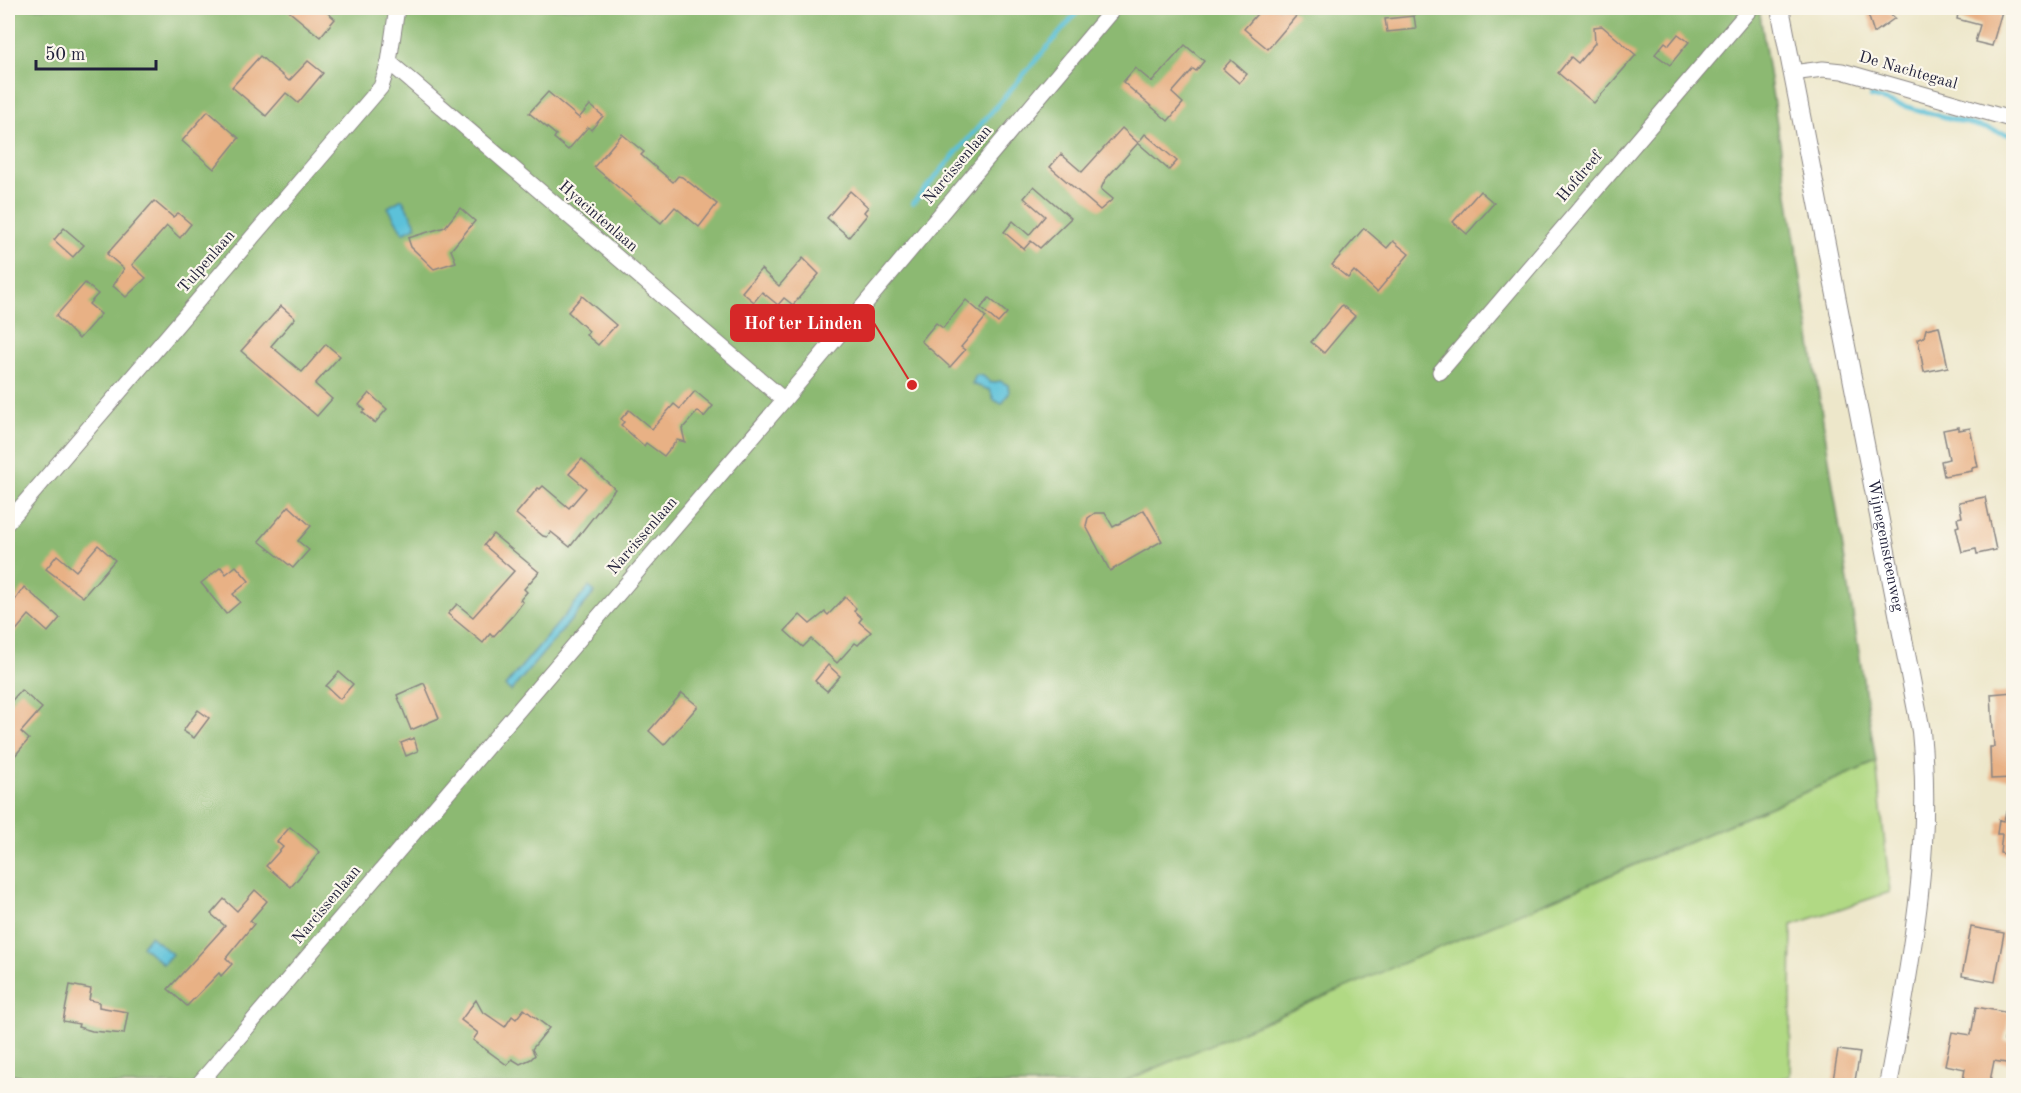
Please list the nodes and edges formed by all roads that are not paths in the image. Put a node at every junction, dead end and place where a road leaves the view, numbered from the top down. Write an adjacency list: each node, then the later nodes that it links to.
1 (397, 8): 5 (street, Tulpenlaan)
2 (1114, 8): 9 (street, Narcissenlaan)
3 (1751, 8): 8 (street, Hofdreef)
4 (1779, 8): 6 (street, Wijnegemsteenweg)
5 (389, 62): 9 (street, Hyacintenlaan); 10 (street, Tulpenlaan)
6 (1792, 73): 7 (street, De Nachtegaal); 14 (street, Wijnegemsteenweg)
7 (2013, 120)
8 (1440, 372)
9 (784, 400): 13 (street, Narcissenlaan)
10 (8, 522)
11 (8, 1084): 12 (street)
12 (20, 1086)
13 (197, 1086)
14 (1888, 1086)

